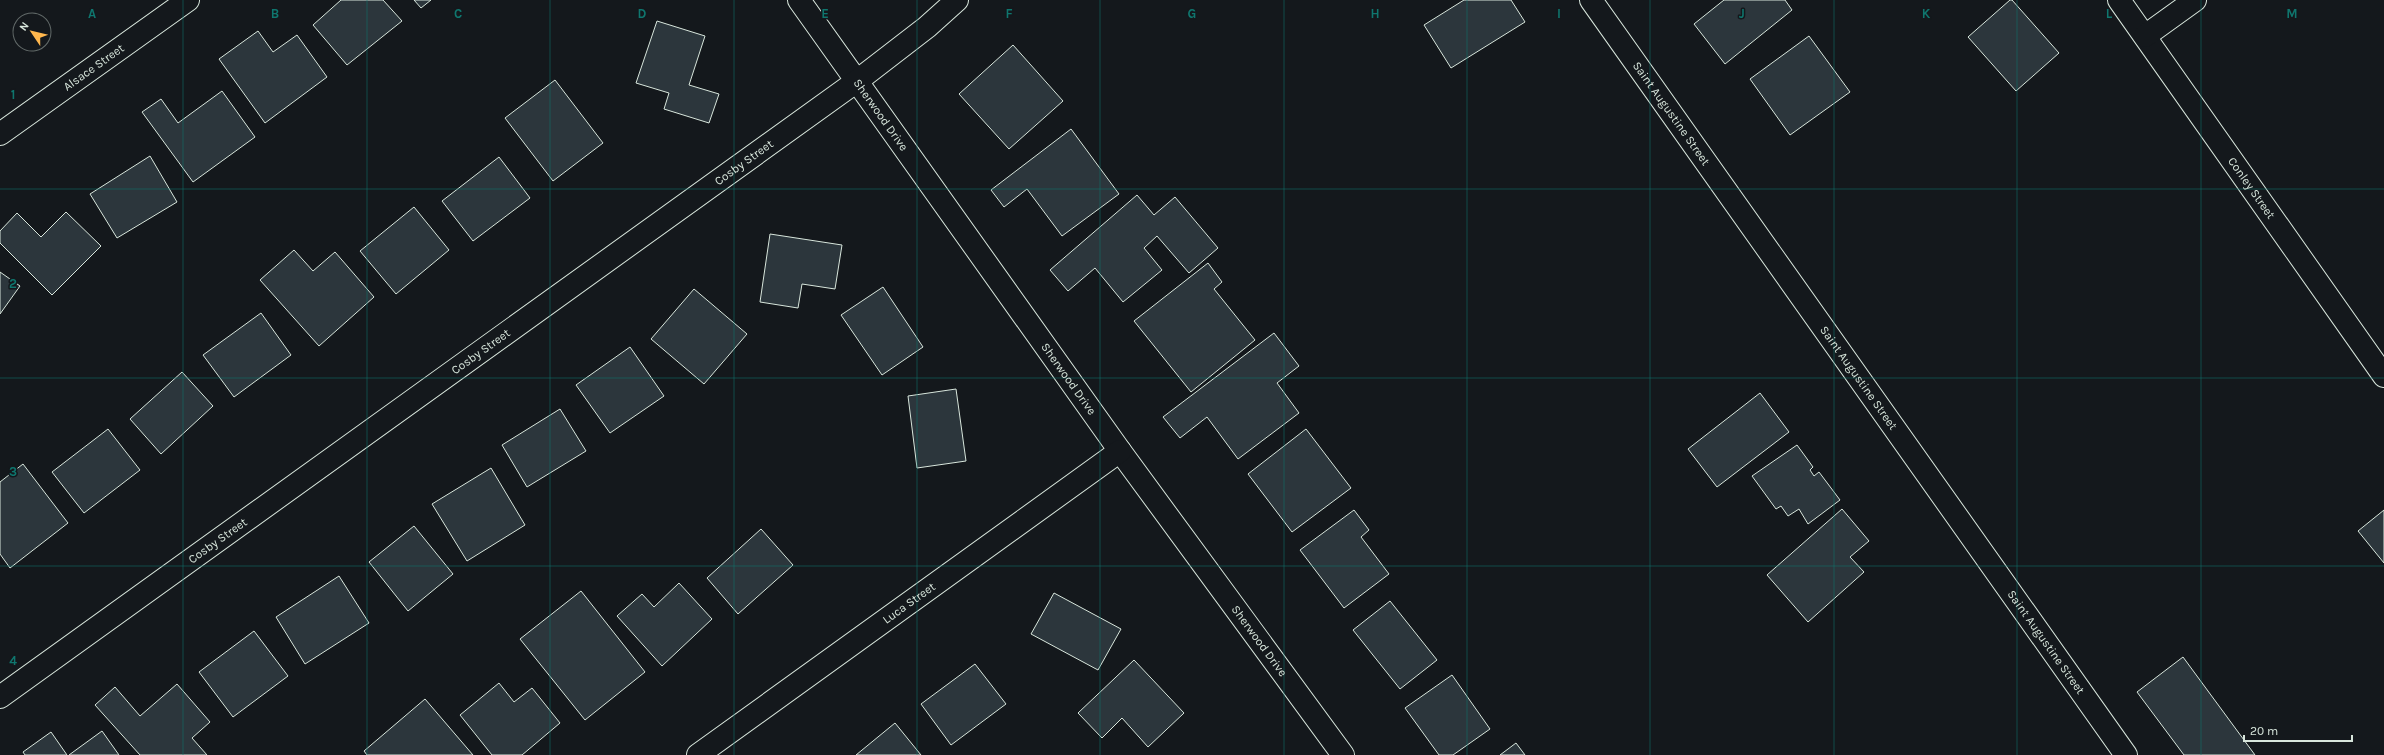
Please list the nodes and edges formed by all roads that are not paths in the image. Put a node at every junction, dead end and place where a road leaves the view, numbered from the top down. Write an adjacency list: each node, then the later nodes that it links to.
1 (188, 0): 9 (street, Alsace Street)
2 (799, 0): 8 (street, Sherwood Drive)
3 (956, 0): 8 (street, Cosby Street)
4 (1591, 0): 15 (street, Saint Augustine Street)
5 (2119, 0): 7 (street, Conley Street)
6 (2195, 0): 7 (street)
7 (2145, 36): 10 (street, Conley Street)
8 (857, 81): 11 (street, Sherwood Drive); 12 (street, Cosby Street)
9 (0, 134)
10 (2384, 376)
11 (1120, 450): 13 (street, Luca Street); 14 (street, Sherwood Drive)
12 (0, 697)
13 (698, 755)
14 (1343, 755)
15 (2126, 755)

